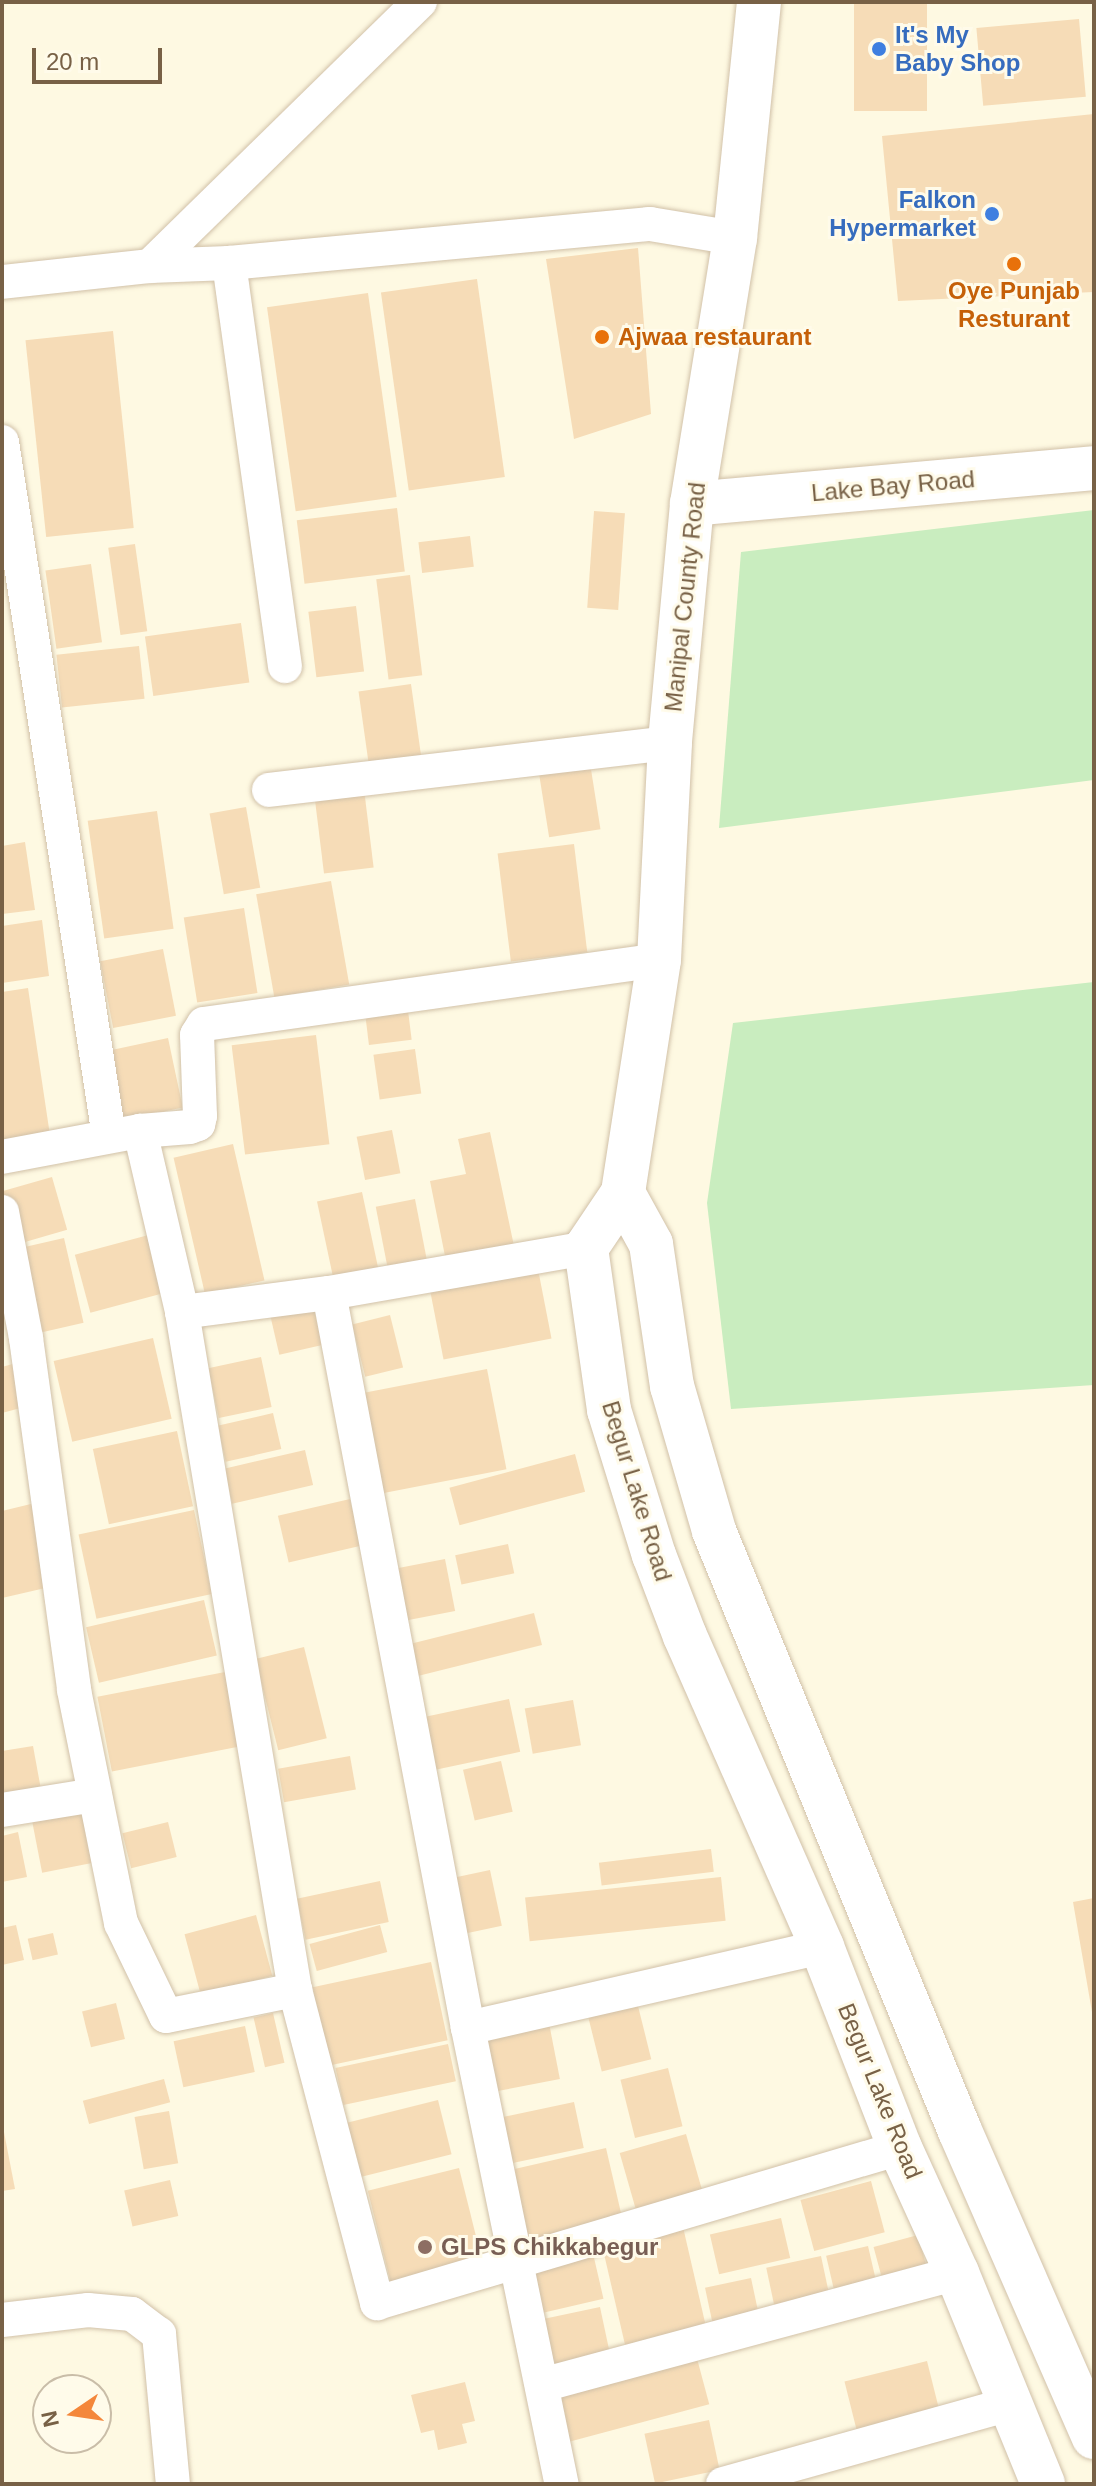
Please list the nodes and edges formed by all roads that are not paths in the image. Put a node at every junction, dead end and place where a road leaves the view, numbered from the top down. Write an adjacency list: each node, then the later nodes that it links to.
1 (420, 2): 5 (street)
2 (759, 2): 3 (main road, Manipal County Road)
3 (735, 238): 4 (street); 9 (main road, Manipal County Road)
4 (229, 263): 5 (street); 10 (street)
5 (150, 266): 6 (street)
6 (2, 282)
7 (2, 442): 14 (street)
8 (1094, 468): 9 (main road, Lake Bay Road)
9 (692, 504): 11 (main road, Manipal County Road)
10 (285, 666)
11 (670, 743): 12 (street); 13 (main road, Manipal County Road)
12 (269, 790)
13 (659, 960): 14 (street); 16 (main road, Manipal County Road)
14 (125, 1134): 15 (street); 20 (street)
15 (2, 1157)
16 (623, 1193): 18 (main road); 23 (main road)
17 (2, 1212): 21 (street)
18 (586, 1248): 19 (street); 24 (main road, Begur Lake Road)
19 (329, 1293): 20 (street); 26 (street)
20 (182, 1312): 25 (street)
21 (95, 1795): 22 (street); 25 (street)
22 (2, 1810)
23 (888, 1956): 24 (main road); 33 (main road)
24 (829, 1963): 26 (street); 27 (main road, Begur Lake Road)
25 (295, 1990): 28 (street)
26 (468, 2028): 28 (street)
27 (900, 2148): 28 (street); 29 (main road, Begur Lake Road)
28 (515, 2263): 31 (street)
29 (957, 2273): 31 (street); 32 (main road, Begur Lake Road)
30 (2, 2320): 34 (street)
31 (542, 2385): 35 (street)
32 (1010, 2404): 36 (street); 37 (main road, Begur Lake Road)
33 (1094, 2437)
34 (173, 2484)
35 (562, 2484)
36 (723, 2484)
37 (1043, 2484)

